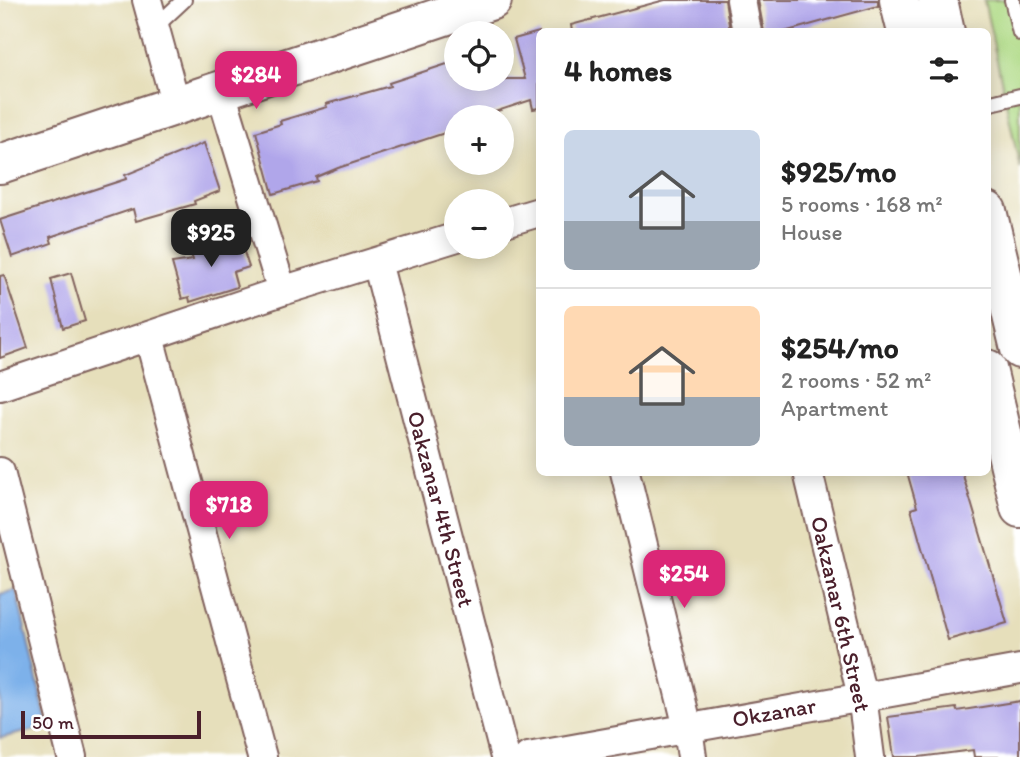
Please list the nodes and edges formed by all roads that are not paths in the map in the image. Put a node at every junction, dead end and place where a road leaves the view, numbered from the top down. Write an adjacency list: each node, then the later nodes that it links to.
1 (147, 0): 8 (street)
2 (184, 0): 8 (lane)
3 (492, 0): 13 (main road)
4 (741, 0): 9 (street)
5 (899, 0): 10 (main road)
6 (938, 0): 11 (main road)
7 (1012, 0): 12 (lane)
8 (154, 28): 16 (street)
9 (746, 28)
10 (906, 28)
11 (944, 28)
12 (1020, 33)
13 (221, 92): 16 (main road); 23 (street)
14 (1020, 96): 15 (lane)
15 (991, 103)
16 (176, 105): 17 (main road)
17 (0, 164)
18 (536, 213): 19 (street)
19 (514, 219)
20 (991, 228): 25 (main road)
21 (444, 241): 22 (street)
22 (377, 262): 23 (street); 37 (street, Oakzanar 4th Street)
23 (282, 291): 24 (street)
24 (149, 337): 26 (street); 36 (street)
25 (1020, 349)
26 (0, 386)
27 (991, 386): 31 (main road)
28 (0, 472): 35 (street)
29 (626, 476): 34 (street)
30 (809, 476): 33 (street, Oakzanar 6th Street)
31 (1020, 508)
32 (1020, 670): 33 (street, Okzanar)
33 (862, 696): 34 (street, Okzanar); 40 (street, Oakzanar 6th Street)
34 (688, 728): 38 (street, Okzanar); 39 (street)
35 (72, 757)
36 (262, 757)
37 (505, 757)
38 (528, 757)
39 (692, 757)
40 (870, 757)

